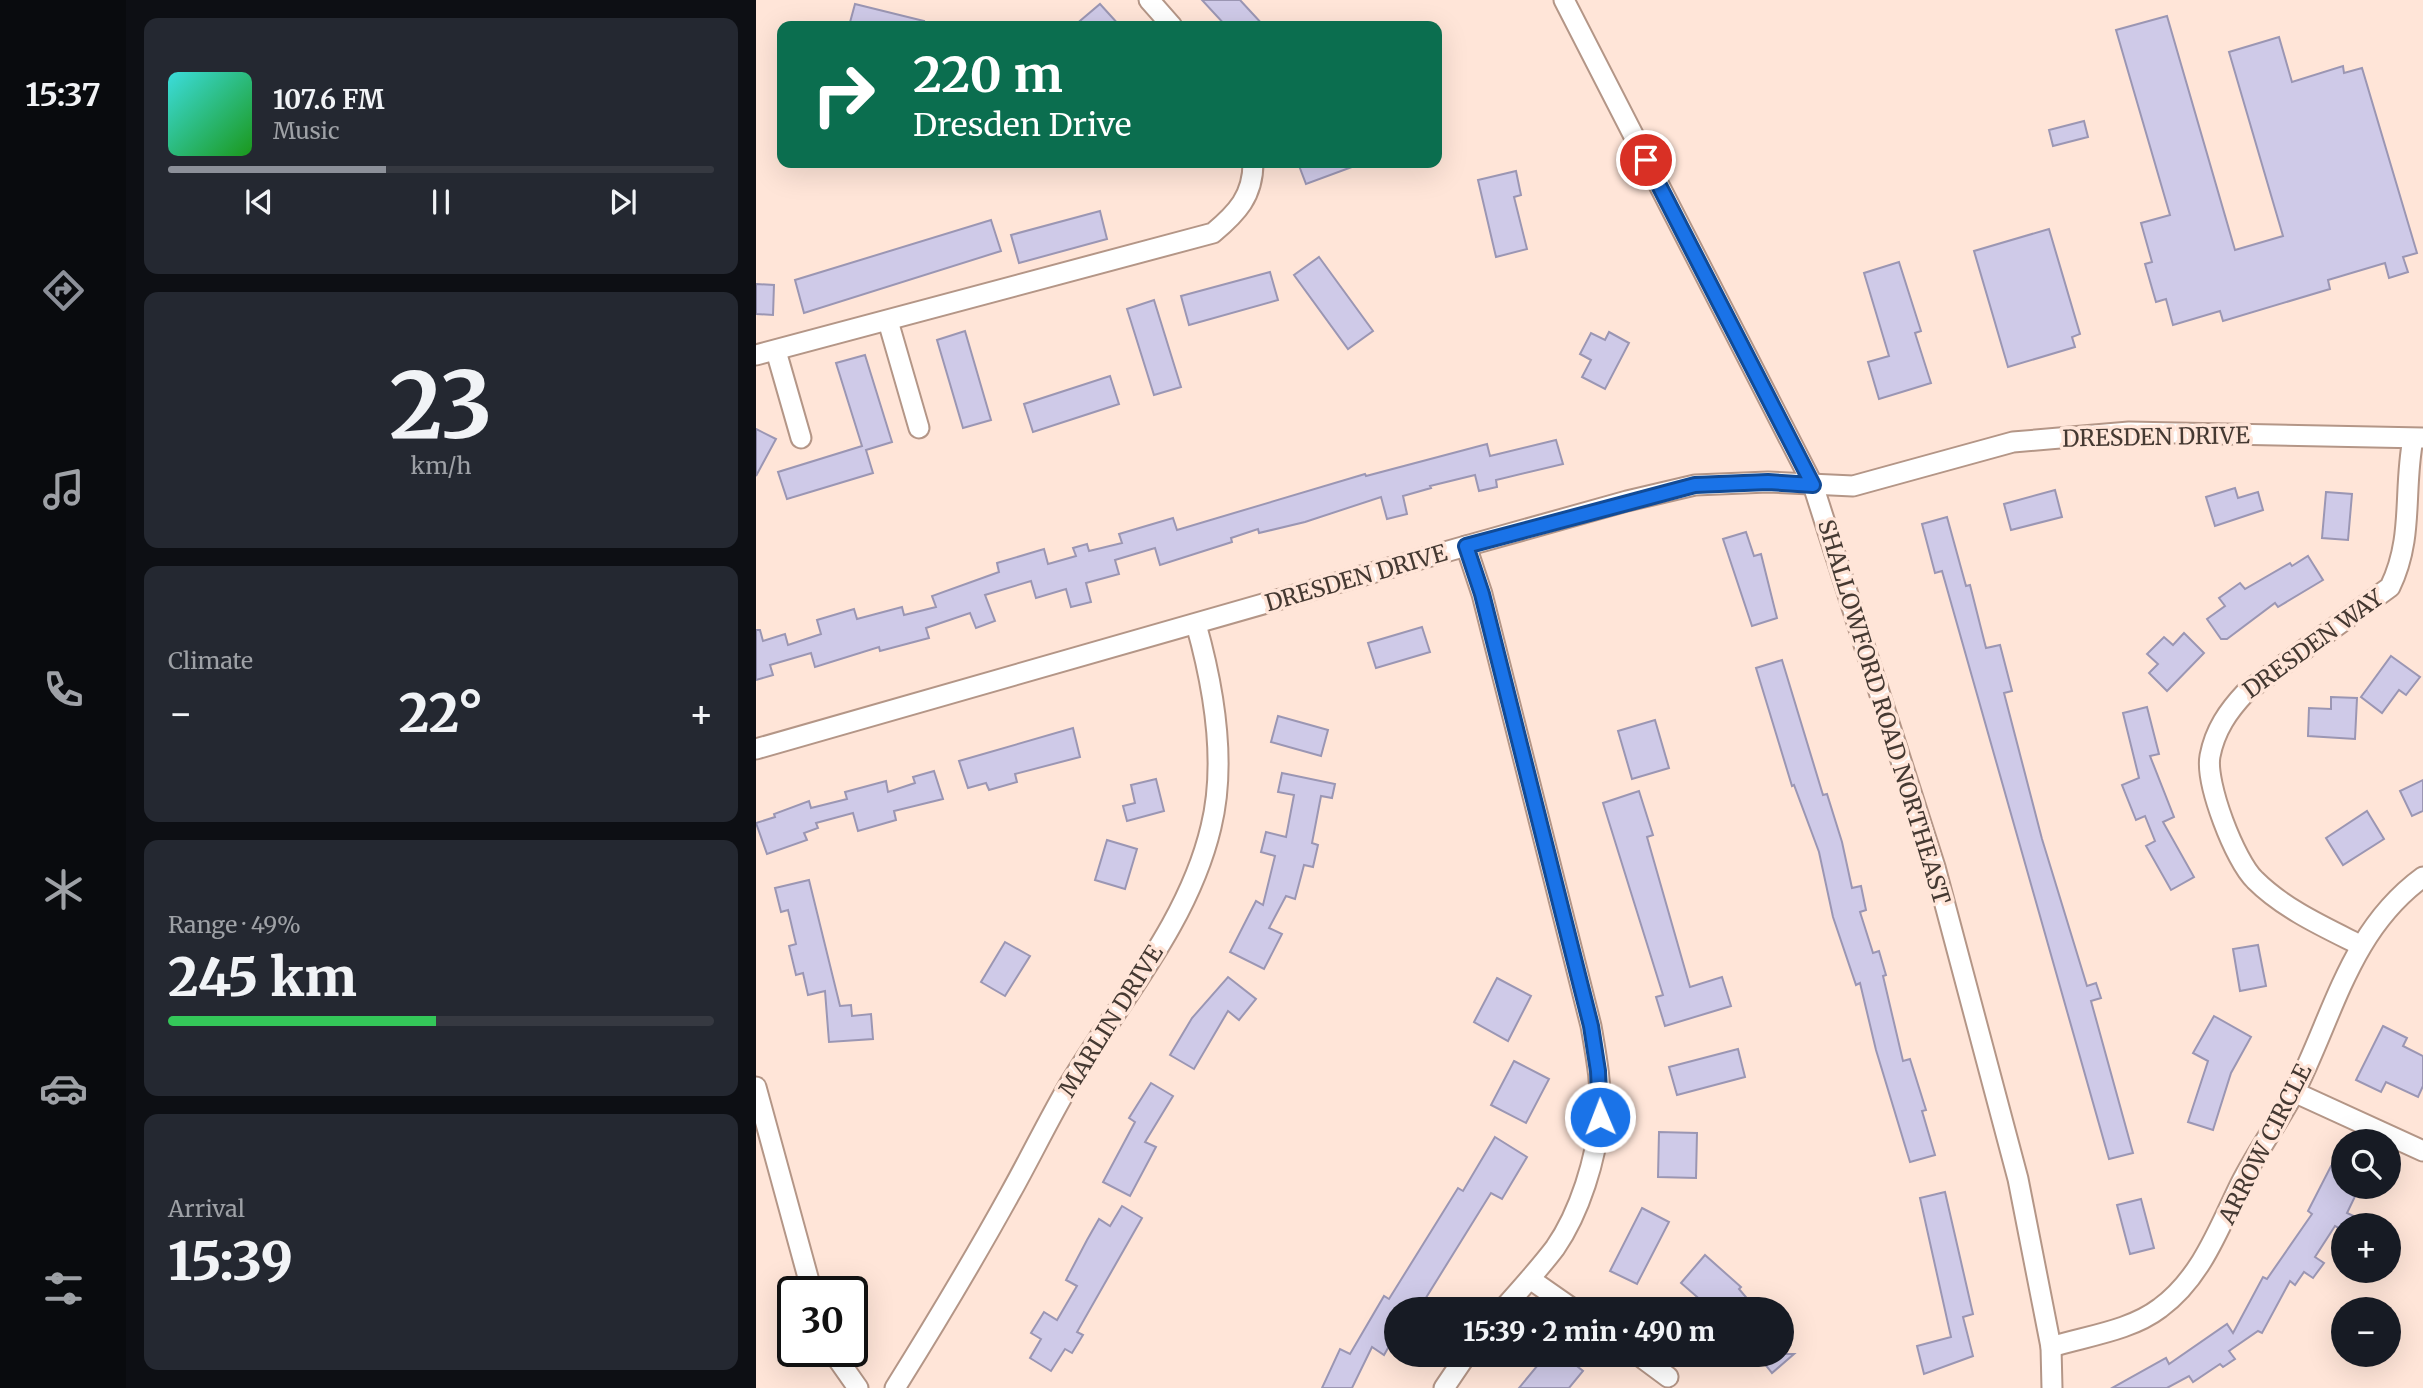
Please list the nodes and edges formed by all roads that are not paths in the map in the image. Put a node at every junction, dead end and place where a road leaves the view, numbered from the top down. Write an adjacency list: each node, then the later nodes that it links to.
1 (1149, 0): 3 (street)
2 (1564, 0): 11 (street, SHALLOWFORD ROAD NORTHEAST)
3 (1168, 21)
4 (1253, 168): 5 (street)
5 (888, 321): 6 (street); 8 (street)
6 (776, 351): 7 (street); 9 (street)
7 (756, 355)
8 (919, 428)
9 (801, 438)
10 (2418, 438): 11 (street, DRESDEN DRIVE); 16 (street, DRESDEN WAY)
11 (1813, 485): 12 (street, DRESDEN DRIVE); 24 (street, SHALLOWFORD ROAD NORTHEAST)
12 (1466, 546): 13 (street, DRESDEN DRIVE); 21 (street)
13 (1196, 624): 14 (street, DRESDEN DRIVE); 30 (street, MARLIN DRIVE)
14 (756, 749)
15 (2423, 877): 16 (street, ARROW CIRCLE)
16 (2360, 945): 18 (street, ARROW CIRCLE)
17 (756, 1087): 20 (street)
18 (2294, 1092): 19 (street); 24 (street, ARROW CIRCLE)
19 (2423, 1151)
20 (808, 1276)
21 (1530, 1279): 22 (street); 23 (street)
22 (1514, 1297)
23 (1556, 1297)
24 (2051, 1348): 32 (street, SHALLOWFORD ROAD NORTHEAST)
25 (843, 1367): 29 (street)
26 (1458, 1367): 31 (street)
27 (1655, 1367): 28 (street)
28 (1668, 1377)
29 (858, 1388)
30 (895, 1388)
31 (1444, 1388)
32 (2052, 1388)

